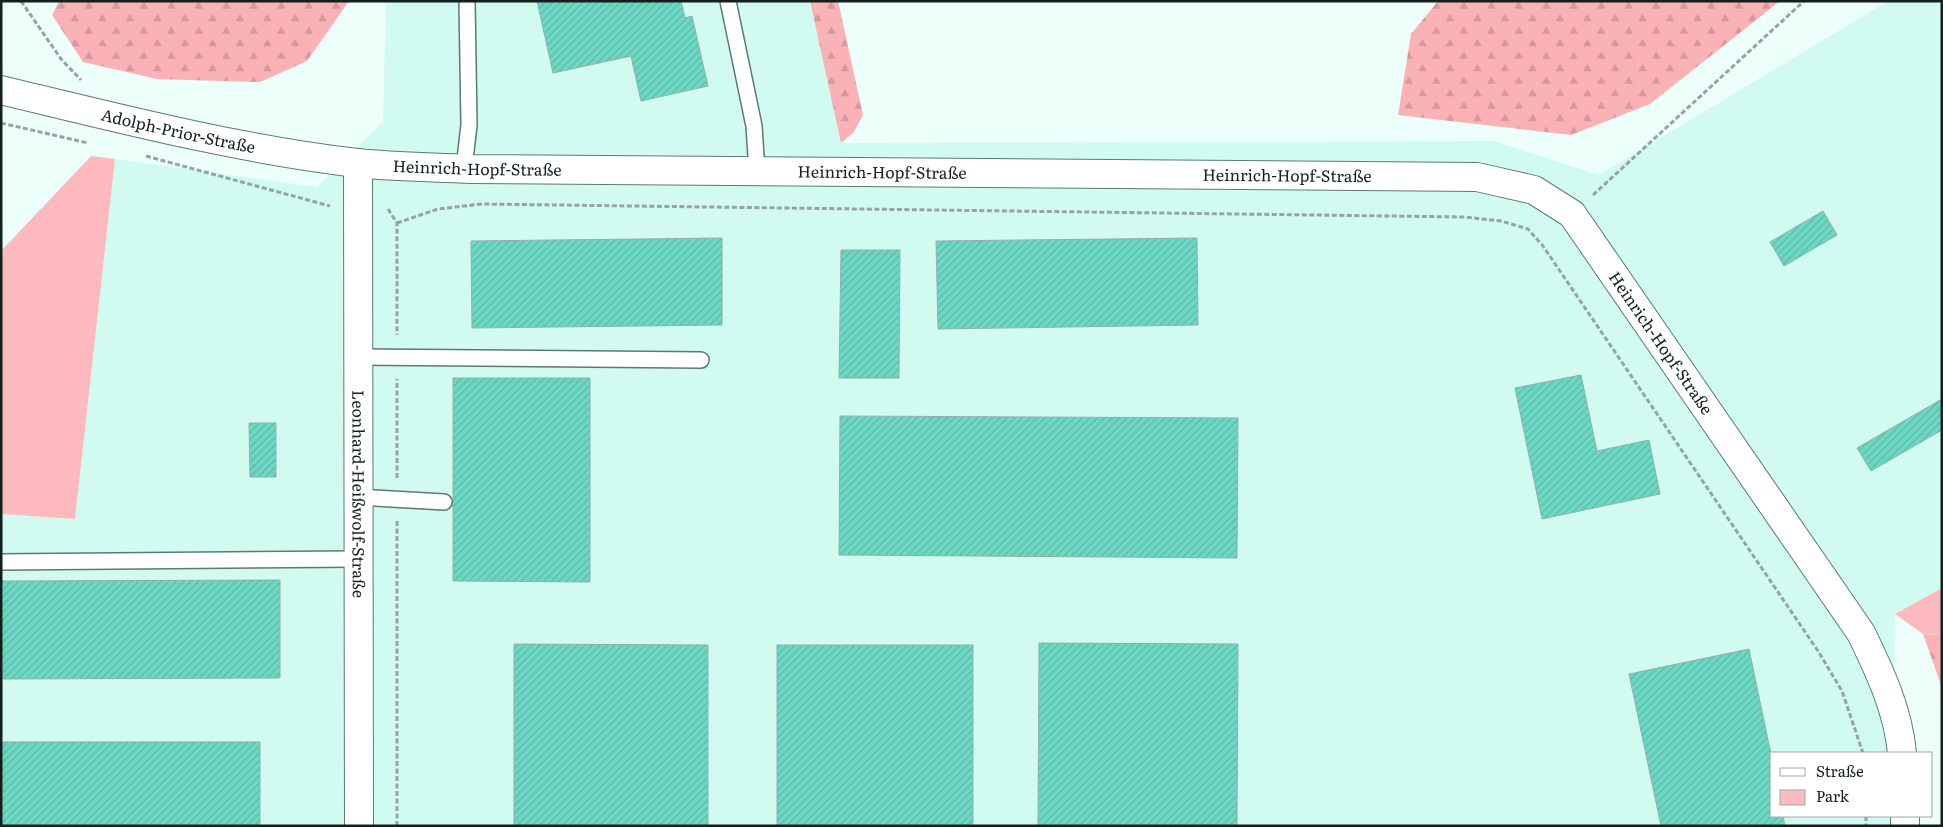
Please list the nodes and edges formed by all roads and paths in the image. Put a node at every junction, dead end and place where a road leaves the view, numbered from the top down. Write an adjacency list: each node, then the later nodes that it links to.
1 (21, 1): 5 (path)
2 (467, 1): 11 (lane)
3 (728, 1): 12 (lane)
4 (1804, 1): 14 (path)
5 (86, 85)
6 (1, 90): 10 (street, Adolph-Prior-Straße)
7 (1, 123): 8 (path)
8 (95, 144)
9 (142, 155): 13 (path)
10 (358, 163): 11 (street, Heinrich-Hopf-Straße); 13 (street, Leonhard-Heißwolf-Straße)
11 (464, 168): 12 (street, Heinrich-Hopf-Straße)
12 (757, 171): 14 (street, Heinrich-Hopf-Straße)
13 (357, 209): 16 (street, Leonhard-Heißwolf-Straße)
14 (1572, 214): 23 (street, Heinrich-Hopf-Straße)
15 (397, 223): 22 (path)
16 (357, 357): 17 (lane); 18 (street, Leonhard-Heißwolf-Straße)
17 (701, 360)
18 (357, 497): 19 (lane); 20 (street, Leonhard-Heißwolf-Straße)
19 (444, 502)
20 (357, 559): 21 (lane); 24 (street, Leonhard-Heißwolf-Straße)
21 (1, 562)
22 (1864, 752)
23 (1902, 752)
24 (359, 826)

